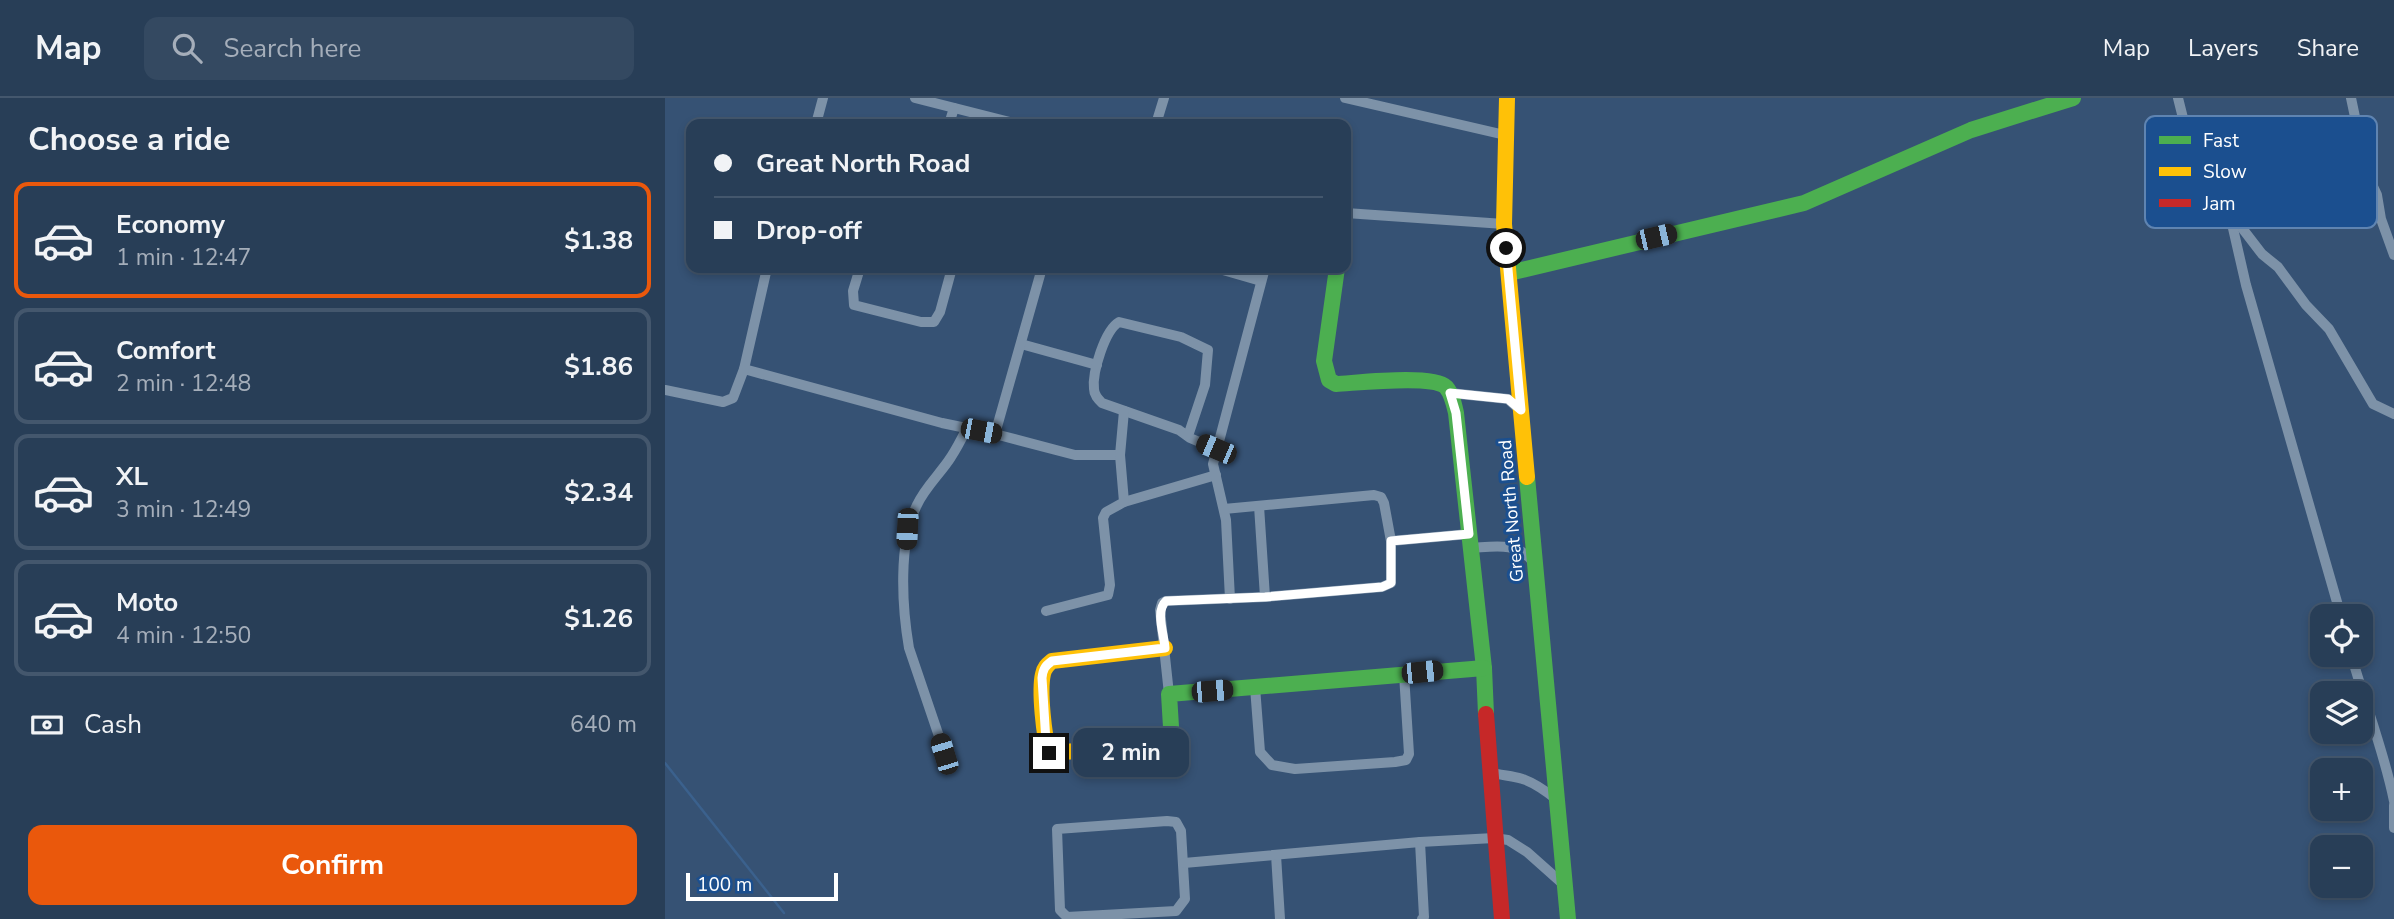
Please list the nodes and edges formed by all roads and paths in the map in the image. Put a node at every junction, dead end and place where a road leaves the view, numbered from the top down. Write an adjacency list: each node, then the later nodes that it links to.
1 (823, 98): 12 (street)
2 (915, 98): 9 (street)
3 (1164, 98): 15 (street)
4 (1345, 98): 16 (street)
5 (1507, 98): 16 (main road, Great North Road)
6 (2073, 98): 30 (main road)
7 (2178, 98): 10 (street)
8 (2351, 98): 11 (street)
9 (954, 108): 13 (street); 14 (street)
10 (2183, 116)
11 (2355, 116)
12 (817, 119)
13 (951, 119)
14 (997, 119)
15 (1158, 119)
16 (1505, 135): 19 (main road, Great North Road)
17 (2377, 195): 22 (street)
18 (1351, 213): 19 (street)
19 (1504, 224): 30 (main road, Great North Road)
20 (2233, 228): 54 (street)
21 (2242, 228): 39 (street)
22 (2394, 255)
23 (766, 273): 34 (street)
24 (858, 273): 25 (street)
25 (951, 273)
26 (1041, 273): 32 (street)
27 (1233, 273): 31 (street)
28 (1263, 273): 31 (street)
29 (1336, 273): 36 (main road)
30 (1509, 273): 37 (main road, Great North Road)
31 (1261, 281): 43 (street)
32 (1021, 344): 33 (street); 41 (street)
33 (1097, 365): 38 (street); 42 (street)
34 (744, 369): 35 (street); 40 (street)
35 (665, 390)
36 (1450, 393): 37 (street); 50 (main road)
37 (1521, 410): 51 (main road, Great North Road)
38 (1124, 411): 42 (street); 44 (street)
39 (2394, 414)
40 (967, 428): 41 (street); 62 (street)
41 (995, 434): 44 (street)
42 (1188, 436): 43 (street)
43 (1216, 449): 45 (street)
44 (1120, 455): 46 (street)
45 (1216, 475): 46 (street); 48 (street)
46 (1125, 502): 55 (street)
47 (1259, 506): 48 (street); 49 (street); 52 (street)
48 (1224, 509): 53 (street)
49 (1391, 541): 50 (street); 52 (street)
50 (1469, 541): 51 (street); 58 (main road)
51 (1535, 565): 64 (main road, Great North Road)
52 (1265, 597): 53 (street)
53 (1230, 599): 56 (street)
54 (2337, 604)
55 (1046, 611)
56 (1165, 648): 61 (street); 61 (main road)
57 (2355, 667): 65 (street)
58 (1483, 668): 59 (main road); 63 (main road)
59 (1404, 674): 60 (main road); 60 (street)
60 (1255, 687): 61 (main road)
61 (1169, 694)
62 (944, 754)
63 (1489, 773): 64 (street); 67 (main road)
64 (1558, 800): 71 (main road, Great North Road)
65 (2394, 803): 66 (street)
66 (2394, 828)
67 (1494, 838): 68 (street); 71 (street); 74 (main road)
68 (1420, 842): 69 (street); 73 (street)
69 (1276, 855): 70 (street); 72 (street)
70 (1184, 863): 70 (street)
71 (1565, 886): 75 (main road, Great North Road)
72 (1280, 919)
73 (1422, 919)
74 (1502, 919)
75 (1567, 919)

